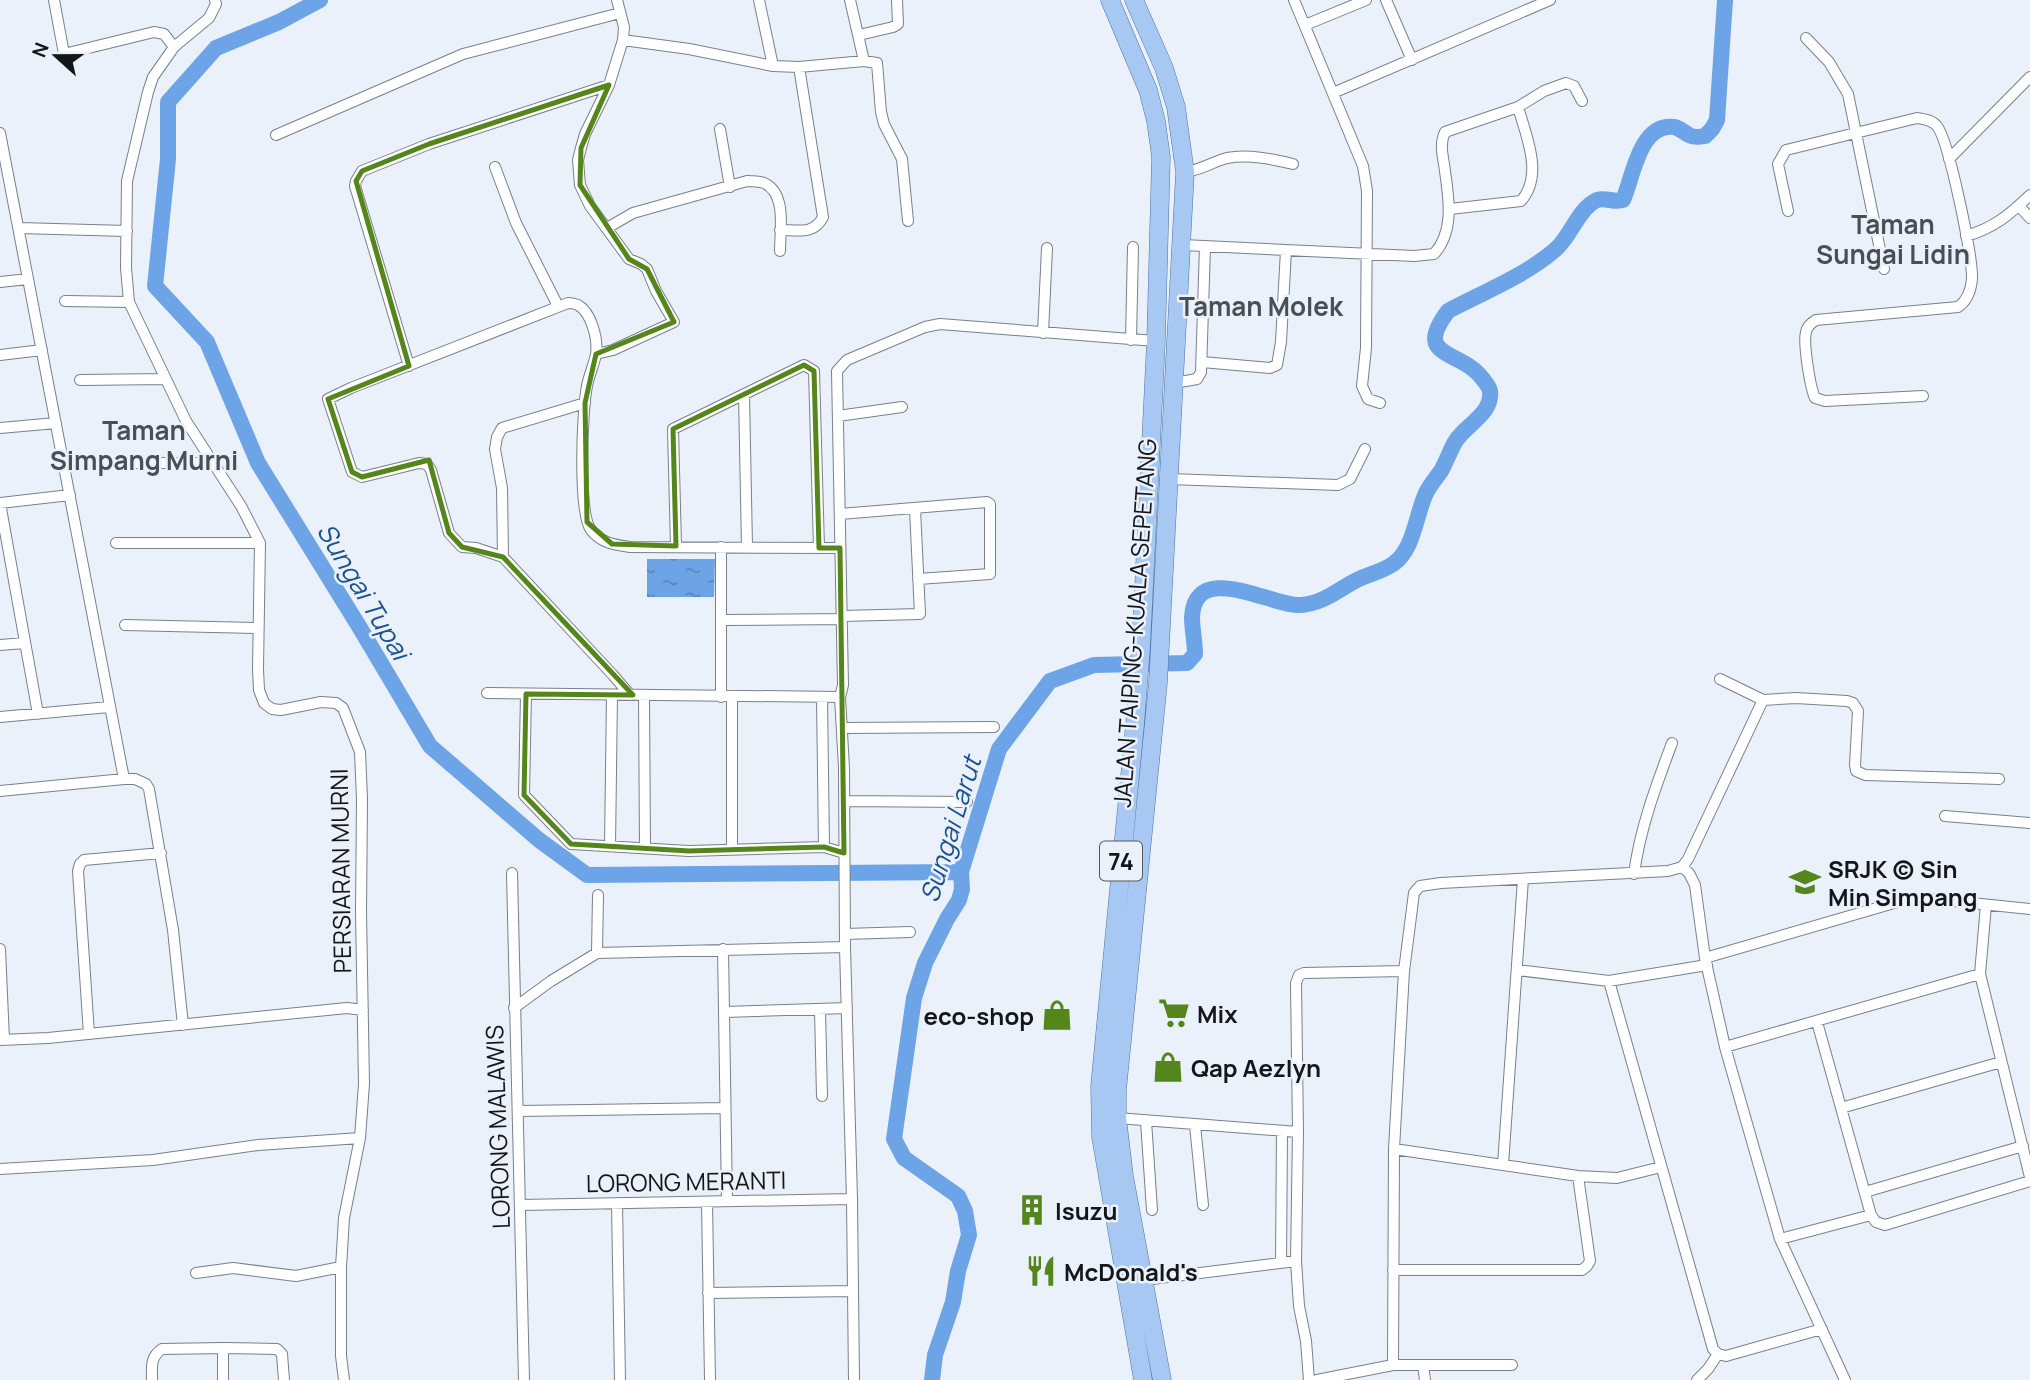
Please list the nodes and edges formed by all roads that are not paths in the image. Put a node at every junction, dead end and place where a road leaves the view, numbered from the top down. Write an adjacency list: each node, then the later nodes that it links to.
1 (54, 0): 18 (street)
2 (215, 0): 18 (street, PERSIARAN MURNI)
3 (617, 0): 13 (street)
4 (759, 0): 21 (street)
5 (850, 0): 15 (street)
6 (897, 0): 15 (street)
7 (1110, 0): 63 (main road, JALAN TAIPING-KUALA SEPETANG / 74)
8 (1134, 0): 35 (main road, JALAN TAIPING-KUALA SEPETANG / 74)
9 (1294, 0): 14 (street)
10 (1366, 0): 14 (street)
11 (1386, 0): 19 (street)
12 (1550, 0): 19 (street)
13 (620, 13): 17 (street); 31 (street)
14 (1305, 25): 25 (street)
15 (859, 35): 20 (street)
16 (1806, 38): 30 (street)
17 (623, 40): 21 (street); 24 (street)
18 (174, 47): 46 (street, PERSIARAN MURNI)
19 (1412, 60): 25 (street)
20 (864, 61): 22 (street); 42 (street)
21 (773, 66): 22 (street)
22 (799, 67): 45 (street)
23 (2030, 77): 32 (street)
24 (609, 85): 44 (street); 68 (street)
25 (1333, 93): 54 (street)
26 (1582, 101): 27 (street)
27 (1518, 107): 39 (street); 39 (street)
28 (720, 129): 36 (street)
29 (0, 133): 43 (street)
30 (1856, 134): 32 (street); 40 (street); 55 (street)
31 (276, 135)
32 (1949, 159): 47 (street)
33 (1293, 164): 35 (street)
34 (495, 167): 60 (street)
35 (1185, 172): 48 (main road, JALAN TAIPING-KUALA SEPETANG / 74)
36 (730, 187): 44 (street); 45 (street)
37 (2030, 195): 38 (street)
38 (2019, 206): 41 (street); 47 (street)
39 (1450, 209): 54 (street)
40 (1788, 211)
41 (2030, 218)
42 (908, 220)
43 (19, 228): 46 (street); 56 (street)
44 (607, 228): 65 (street)
45 (780, 230): 53 (street)
46 (127, 231): 59 (street, PERSIARAN MURNI)
47 (1966, 236): 73 (street)
48 (1182, 245): 49 (street); 71 (main road, JALAN TAIPING-KUALA SEPETANG / 74)
49 (1205, 246): 52 (street); 67 (street)
50 (1133, 247): 62 (street)
51 (1047, 248): 61 (street)
52 (1286, 250): 54 (street); 67 (street)
53 (780, 251)
54 (1366, 254): 75 (street)
55 (1884, 269)
56 (28, 279): 57 (street); 64 (street)
57 (0, 282)
58 (65, 300): 59 (street)
59 (129, 302): 69 (street, PERSIARAN MURNI)
60 (558, 306): 65 (street); 68 (street)
61 (1043, 333): 62 (street); 77 (street)
62 (1131, 340): 63 (street)
63 (1156, 341): 211 (main road, JALAN TAIPING-KUALA SEPETANG / 74)
64 (42, 350): 66 (street); 78 (street)
65 (596, 354): 74 (street)
66 (0, 355)
67 (1202, 362): 71 (street)
68 (409, 366): 95 (street)
69 (164, 379): 70 (street); 82 (street, PERSIARAN MURNI)
70 (80, 380)
71 (1174, 383): 83 (main road, JALAN TAIPING-KUALA SEPETANG / 74)
72 (744, 395): 90 (street); 92 (street); 93 (street)
73 (1923, 396)
74 (585, 403): 90 (street); 95 (street)
75 (1380, 403)
76 (902, 407): 77 (street)
77 (838, 416): 87 (street)
78 (56, 423): 79 (street); 84 (street)
79 (0, 428)
80 (1365, 449): 83 (street)
81 (102, 463): 82 (street)
82 (212, 463): 89 (street, PERSIARAN MURNI)
83 (1170, 478): 166 (main road, JALAN TAIPING-KUALA SEPETANG / 74)
84 (70, 495): 85 (street); 113 (street)
85 (0, 503): 101 (street)
86 (915, 509): 87 (street); 96 (street); 96 (street)
87 (840, 514): 94 (street)
88 (116, 543): 89 (street)
89 (260, 543): 100 (street, PERSIARAN MURNI)
90 (676, 546): 91 (street)
91 (721, 547): 92 (street); 98 (street)
92 (747, 547): 93 (street)
93 (819, 548): 94 (street)
94 (840, 548): 97 (street)
95 (503, 557): 107 (street)
96 (918, 579): 97 (street)
97 (842, 618): 98 (street); 111 (street)
98 (721, 620): 109 (street)
99 (125, 625): 100 (street)
100 (258, 628): 153 (street, PERSIARAN MURNI)
101 (25, 643): 102 (street); 114 (street)
102 (0, 645)
103 (1720, 678): 112 (street)
104 (487, 693): 105 (street)
105 (526, 694): 106 (street); 126 (street)
106 (612, 695): 107 (street); 126 (street)
107 (630, 695): 108 (street)
108 (644, 696): 109 (street); 128 (street)
109 (727, 697): 110 (street); 129 (street)
110 (822, 697): 111 (street); 127 (street)
111 (840, 697): 117 (street)
112 (1763, 700): 120 (street); 132 (street)
113 (109, 707): 114 (street); 119 (street)
114 (38, 714): 115 (street)
115 (0, 717)
116 (994, 727): 117 (street)
117 (842, 728): 122 (street)
118 (1671, 743): 134 (street)
119 (124, 779): 121 (street); 130 (street)
120 (1999, 779)
121 (0, 791)
122 (844, 801): 123 (street); 131 (street)
123 (967, 802)
124 (1945, 816): 125 (street)
125 (2030, 823)
126 (610, 846): 128 (street)
127 (824, 847): 129 (street); 131 (street)
128 (645, 848): 129 (street)
129 (732, 849)
130 (161, 853): 157 (street); 158 (street)
131 (845, 858): 140 (street)
132 (1682, 867): 134 (street); 145 (street)
133 (512, 873): 151 (street, LORONG MALAWIS)
134 (1634, 874): 135 (street)
135 (1523, 879): 146 (street); 147 (street)
136 (598, 895): 144 (street)
137 (1986, 905): 138 (street); 145 (street); 148 (street)
138 (2030, 909)
139 (910, 932): 140 (street)
140 (845, 934): 141 (street)
141 (845, 947): 143 (street); 152 (street)
142 (0, 949): 150 (street)
143 (723, 949): 144 (street); 155 (street)
144 (597, 953): 151 (street)
145 (1706, 962): 149 (street); 160 (street)
146 (1517, 970): 149 (street); 174 (street)
147 (1404, 971): 170 (street); 173 (street)
148 (1980, 974): 156 (street); 161 (street)
149 (1609, 981): 175 (street)
150 (1, 984): 159 (street)
151 (514, 1008): 165 (street, LORONG MALAWIS)
152 (847, 1008): 154 (street); 180 (street)
153 (363, 1010): 157 (street); 171 (street, PERSIARAN MURNI)
154 (820, 1010): 155 (street); 162 (street)
155 (724, 1012): 163 (street)
156 (1817, 1022): 160 (street); 164 (street)
157 (183, 1025): 158 (street)
158 (89, 1034): 159 (street)
159 (2, 1040)
160 (1725, 1047): 188 (street)
161 (2001, 1062): 164 (street); 172 (street)
162 (822, 1096)
163 (725, 1108): 165 (street); 181 (street)
164 (1841, 1108): 179 (street)
165 (518, 1111): 184 (street, LORONG MALAWIS)
166 (1117, 1118): 167 (street); 194 (main road, JALAN TAIPING-KUALA SEPETANG / 74)
167 (1146, 1121): 168 (street); 186 (street)
168 (1195, 1125): 169 (street); 185 (street)
169 (1282, 1131): 170 (street); 190 (street)
170 (1298, 1132): 189 (street)
171 (360, 1138): 176 (street); 191 (street, PERSIARAN MURNI)
172 (2023, 1146): 178 (street); 179 (street)
173 (1394, 1149): 174 (street); 192 (street)
174 (1503, 1165): 177 (street)
175 (1661, 1167): 177 (street); 199 (street)
176 (0, 1169)
177 (1578, 1176): 192 (street)
178 (2030, 1179): 187 (street)
179 (1865, 1192): 187 (street)
180 (852, 1199): 181 (street, LORONG MERANTI); 195 (street)
181 (727, 1201): 182 (street, LORONG MERANTI)
182 (707, 1202): 183 (street, LORONG MERANTI); 196 (street)
183 (617, 1203): 184 (street, LORONG MERANTI); 208 (street)
184 (520, 1205): 207 (street, LORONG MALAWIS)
185 (1202, 1205)
186 (1152, 1210)
187 (1871, 1214): 188 (street)
188 (1780, 1239): 197 (street)
189 (1296, 1261): 190 (street); 213 (street)
190 (1281, 1263): 194 (street)
191 (341, 1267): 193 (street); 206 (street, PERSIARAN MURNI)
192 (1393, 1270): 200 (street)
193 (196, 1273)
194 (1144, 1280): 212 (main road, JALAN TAIPING-KUALA SEPETANG / 74)
195 (853, 1291): 196 (street); 210 (street)
196 (708, 1293): 209 (street)
197 (1822, 1329): 199 (street); 217 (street)
198 (223, 1348): 203 (street); 204 (street); 205 (street)
199 (1718, 1354): 216 (street)
200 (1393, 1364): 201 (street); 214 (street)
201 (1423, 1365): 202 (street); 215 (street)
202 (1512, 1365)
203 (152, 1380)
204 (223, 1380)
205 (284, 1380)
206 (345, 1380)
207 (524, 1380)
208 (620, 1380)
209 (710, 1380)
210 (854, 1380)
211 (1143, 1380)
212 (1162, 1380)
213 (1309, 1380)
214 (1317, 1380)
215 (1425, 1380)
216 (1697, 1380)
217 (1845, 1380)

